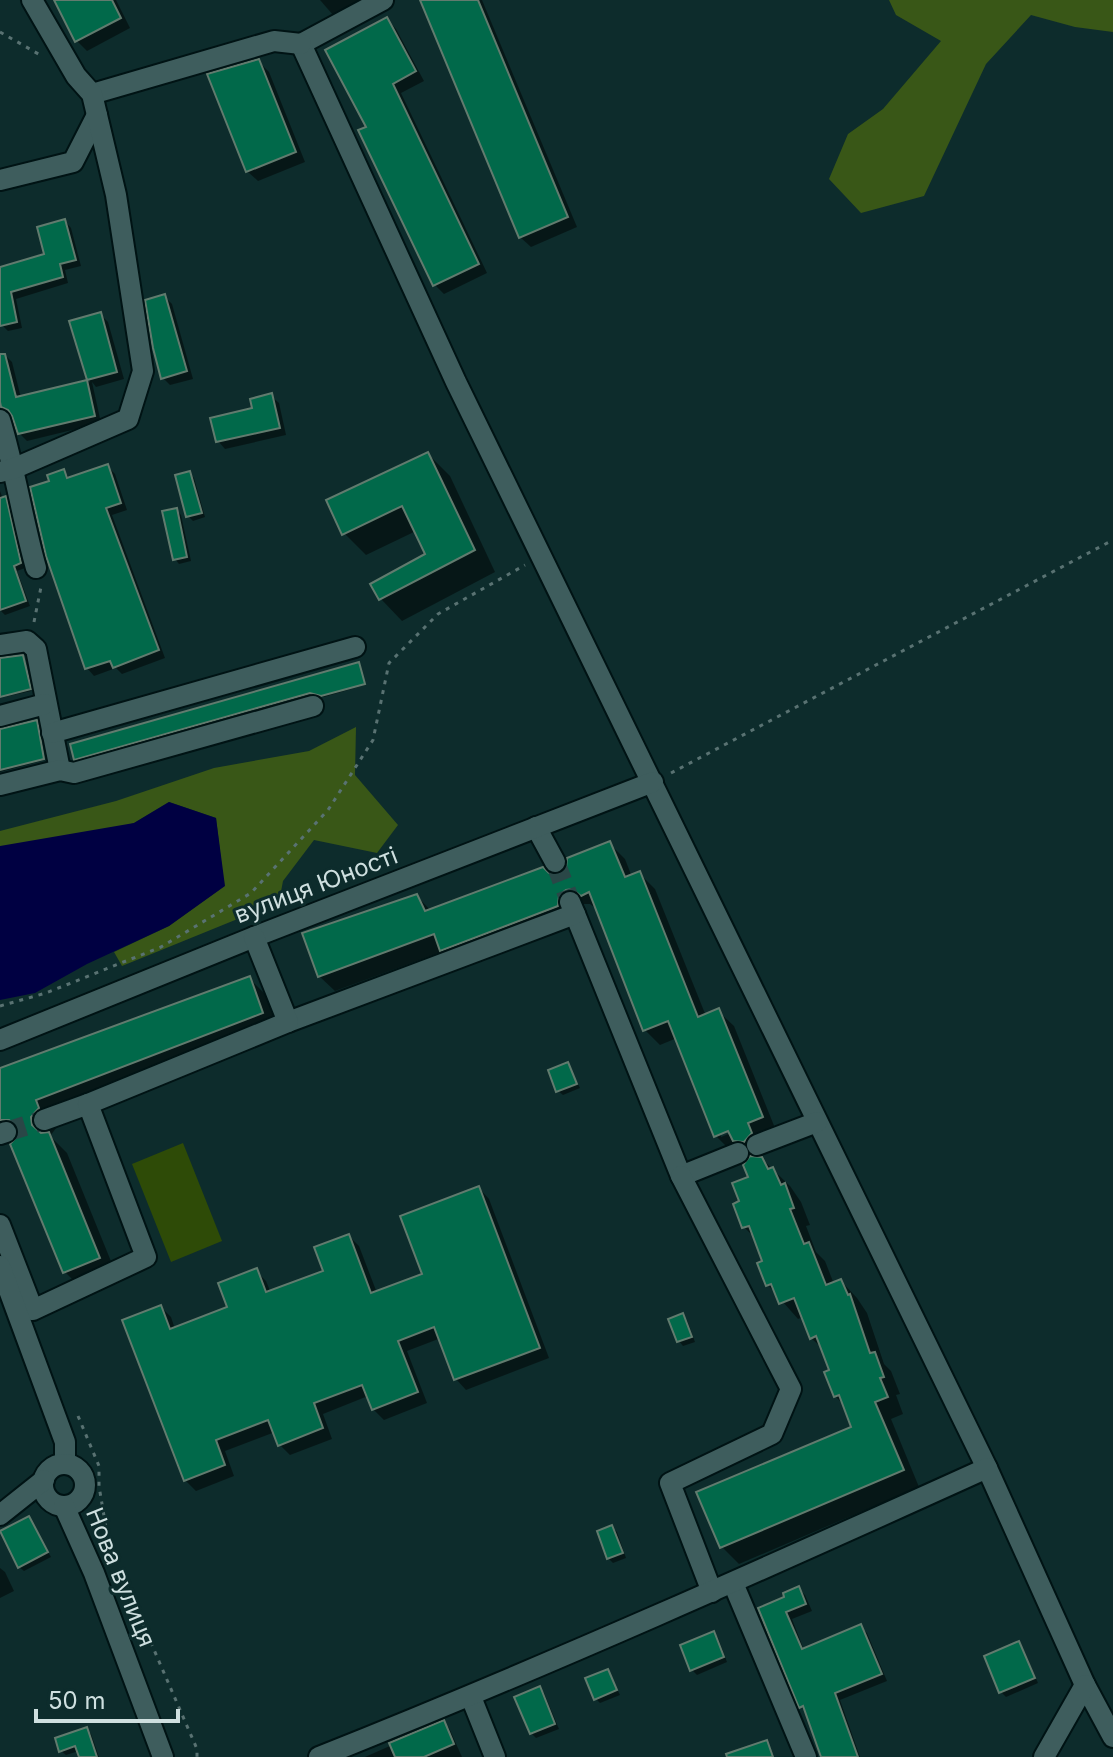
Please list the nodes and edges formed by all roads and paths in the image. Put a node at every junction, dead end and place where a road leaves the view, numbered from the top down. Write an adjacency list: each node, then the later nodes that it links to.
1 (32, 0): 5 (street)
2 (383, 0): 4 (street)
3 (0, 32): 5 (path)
4 (301, 44): 6 (street); 12 (street)
5 (76, 76): 6 (street)
6 (92, 94): 7 (street)
7 (97, 115): 8 (street); 10 (street)
8 (0, 180)
9 (0, 420): 10 (street)
10 (7, 470): 13 (street)
11 (1113, 540): 22 (path)
12 (541, 556): 22 (street); 27 (path)
13 (36, 568): 14 (path)
14 (27, 641): 15 (street); 17 (street)
15 (0, 645)
16 (355, 647): 20 (street)
17 (45, 704): 19 (street); 20 (street)
18 (313, 706): 21 (street)
19 (0, 716)
20 (52, 733): 21 (street)
21 (60, 770): 23 (street)
22 (653, 782): 24 (street, вулиця Юності); 32 (street)
23 (0, 785)
24 (536, 827): 25 (street); 26 (street, вулиця Юності)
25 (555, 862)
26 (254, 937): 28 (street); 29 (street, вулиця Юності)
27 (0, 1006)
28 (288, 1022): 30 (street); 33 (street)
29 (0, 1040)
30 (88, 1104): 31 (street); 34 (street)
31 (44, 1120)
32 (817, 1122): 33 (street); 38 (street)
33 (681, 1176): 43 (street)
34 (0, 1225)
35 (0, 1266): 37 (street)
36 (75, 1409): 48 (path)
37 (65, 1464): 39 (street); 40 (street)
38 (987, 1468): 42 (street); 44 (street)
39 (44, 1480): 40 (street); 41 (street)
40 (64, 1506): 47 (street, Нова вулиця)
41 (0, 1515)
42 (733, 1583): 43 (street); 51 (street)
43 (712, 1592): 45 (street)
44 (1085, 1685): 46 (street); 52 (street)
45 (471, 1697): 49 (street); 50 (street)
46 (1113, 1737)
47 (163, 1757)
48 (197, 1757)
49 (319, 1757)
50 (495, 1757)
51 (806, 1757)
52 (1044, 1757)

